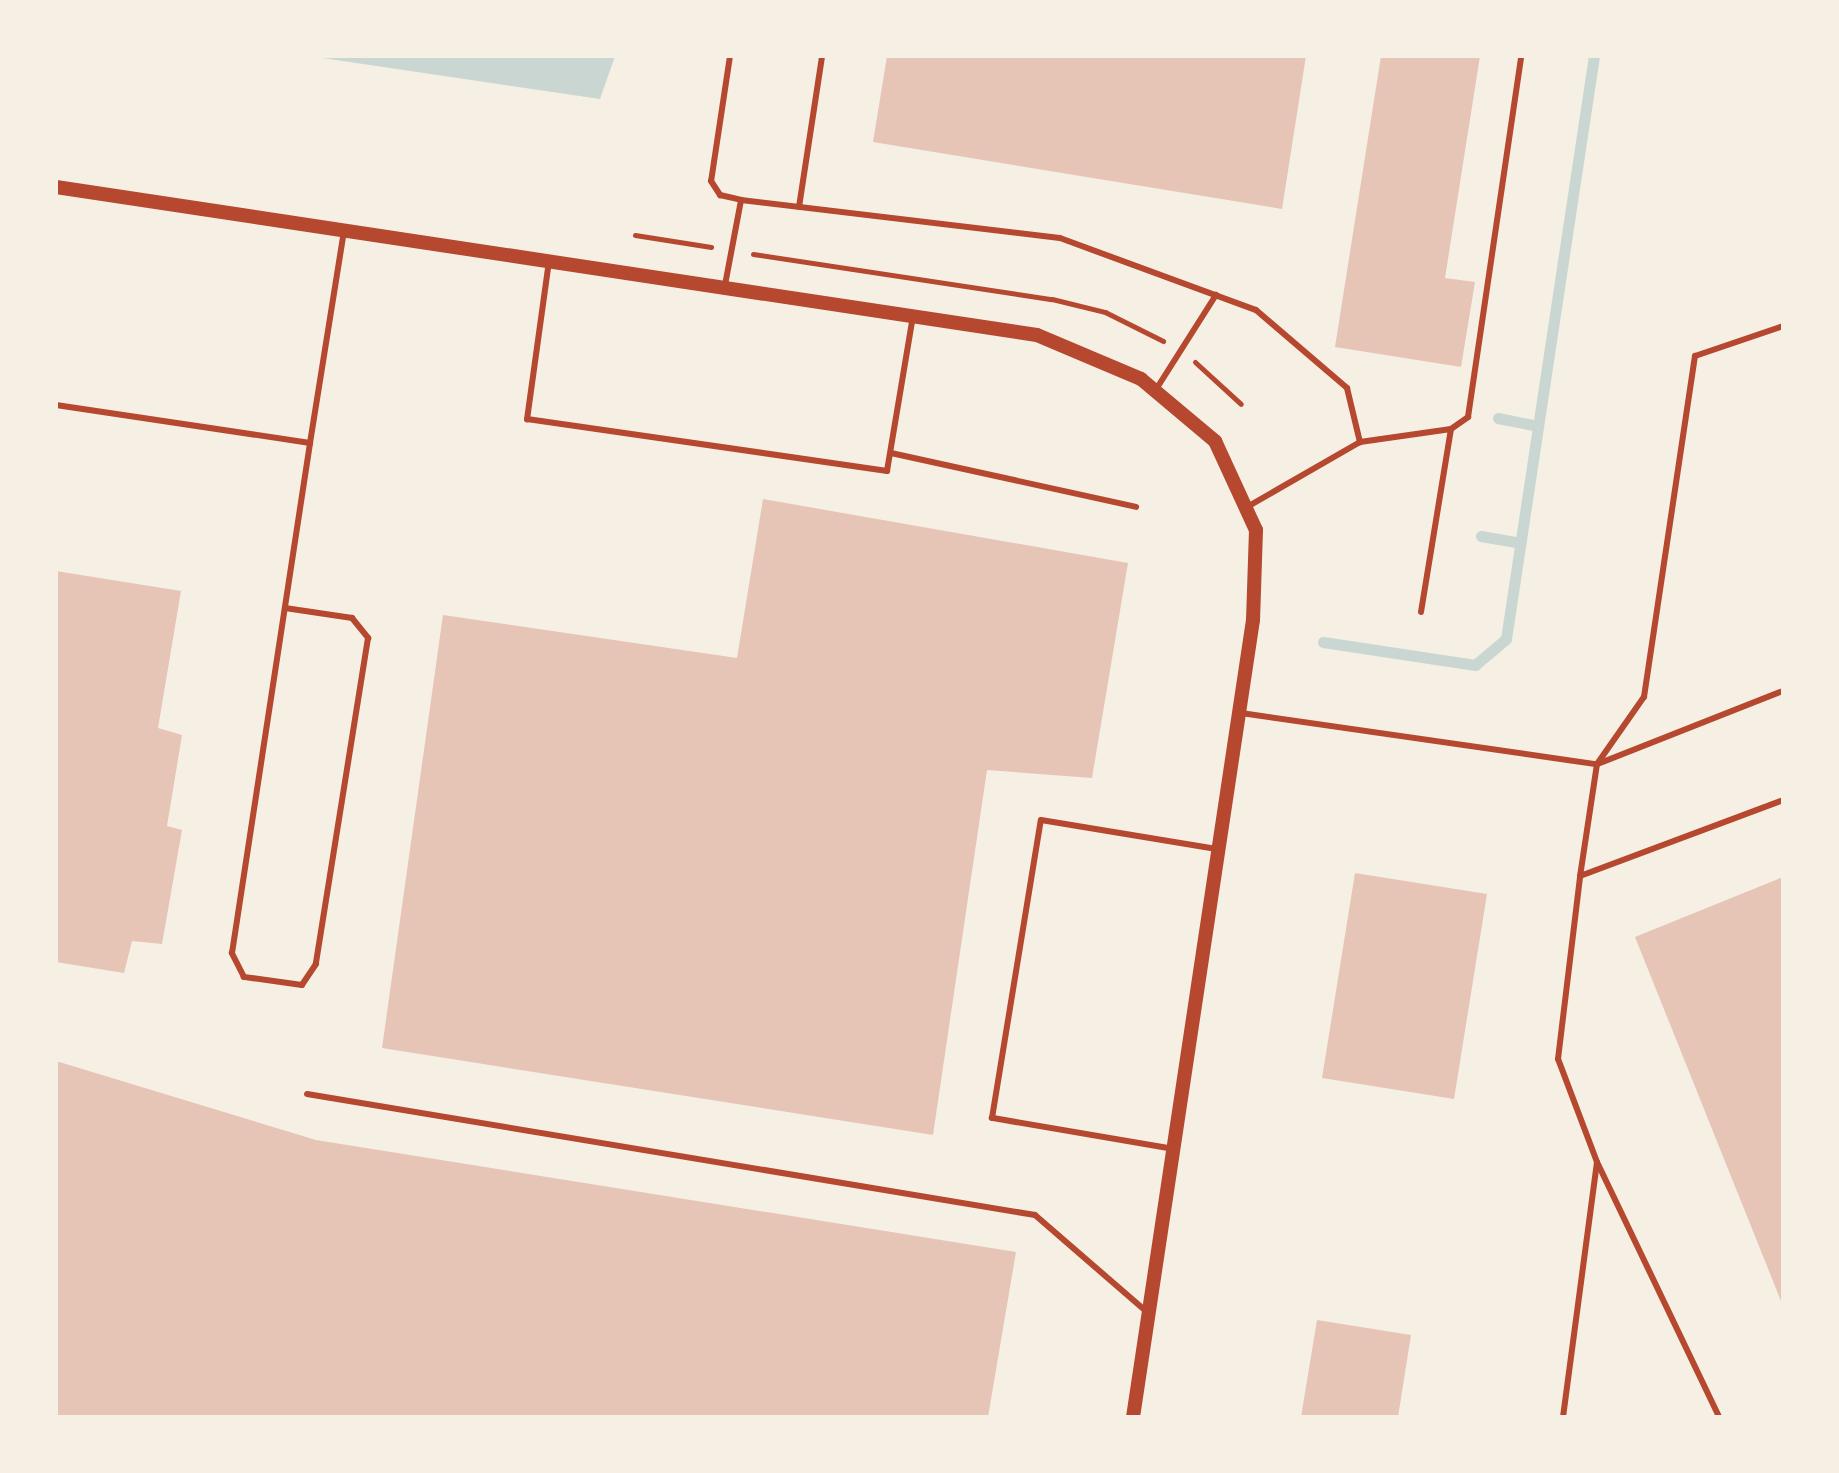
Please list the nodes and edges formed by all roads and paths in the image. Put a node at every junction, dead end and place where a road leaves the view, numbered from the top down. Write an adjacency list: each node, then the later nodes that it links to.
1 (730, 56): 5 (lane)
2 (822, 56): 6 (lane)
3 (1521, 56): 19 (lane)
4 (56, 187): 7 (street)
5 (741, 200): 6 (lane); 9 (lane)
6 (799, 207): 12 (lane)
7 (344, 230): 10 (street); 21 (lane)
8 (635, 235): 9 (path)
9 (732, 251): 11 (lane); 15 (path)
10 (549, 261): 11 (street); 22 (lane)
11 (725, 288): 13 (street)
12 (1216, 295): 15 (lane); 20 (lane)
13 (913, 316): 16 (street); 22 (lane)
14 (1783, 326): 29 (lane)
15 (1180, 352): 16 (lane); 17 (path)
16 (1155, 391): 24 (street)
17 (1241, 404)
18 (56, 405): 21 (lane)
19 (1451, 429): 20 (lane); 26 (lane)
20 (1360, 442): 24 (lane)
21 (310, 443): 25 (lane)
22 (891, 453): 23 (lane)
23 (1136, 507)
24 (1245, 508): 28 (street)
25 (285, 608): 25 (lane)
26 (1421, 612)
27 (1783, 691): 29 (lane)
28 (1239, 712): 29 (lane); 31 (street)
29 (1597, 764): 32 (lane)
30 (1783, 800): 32 (lane)
31 (1219, 849): 34 (street); 34 (lane)
32 (1580, 876): 35 (lane)
33 (307, 1094): 36 (lane)
34 (1174, 1149): 36 (street)
35 (1597, 1162): 38 (lane); 39 (lane)
36 (1149, 1314): 37 (street)
37 (1133, 1417)
38 (1563, 1417)
39 (1719, 1417)

